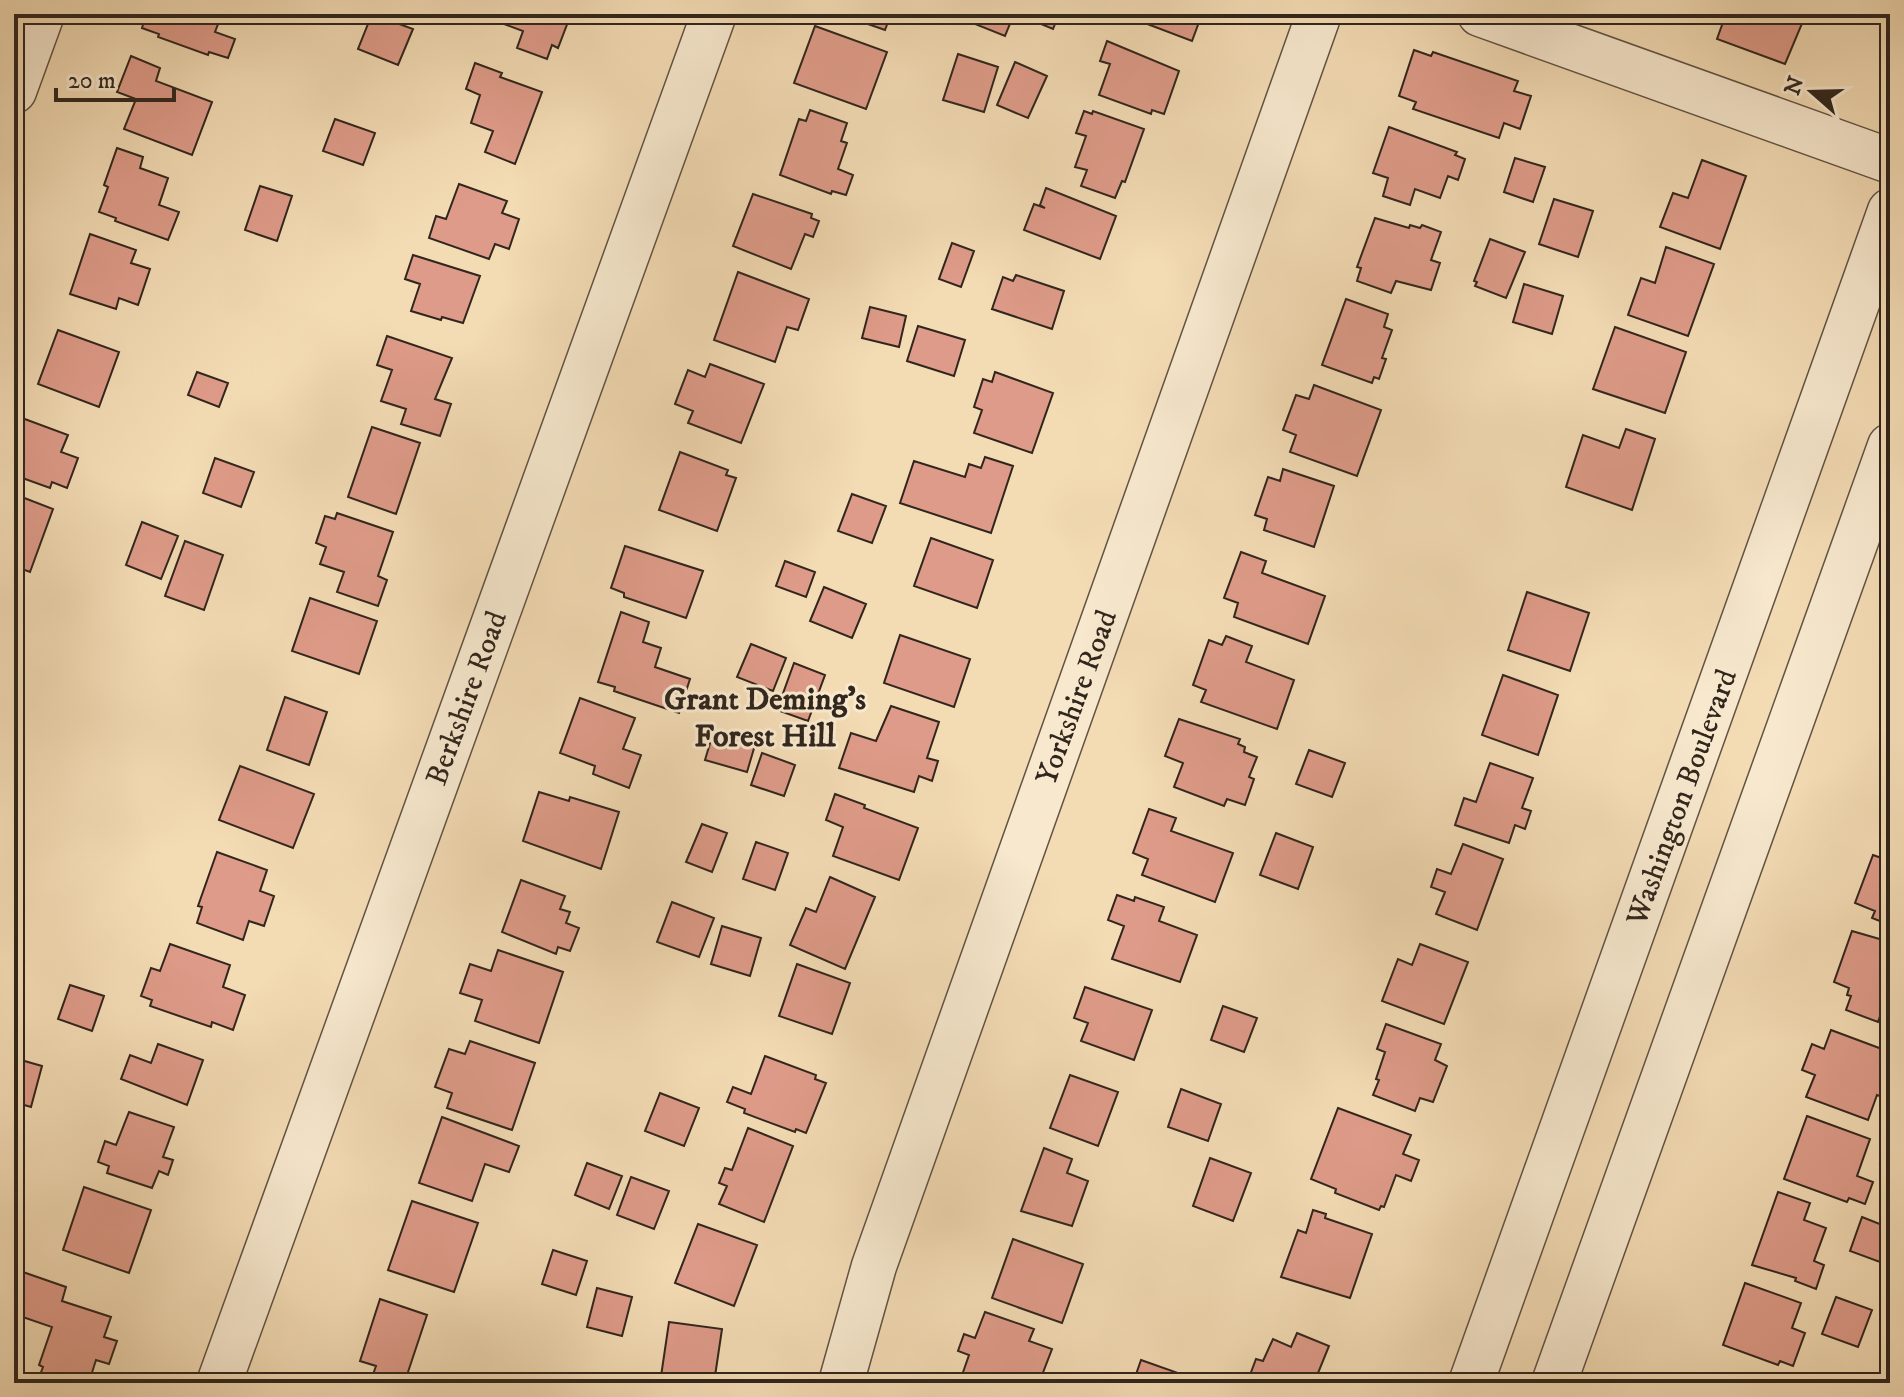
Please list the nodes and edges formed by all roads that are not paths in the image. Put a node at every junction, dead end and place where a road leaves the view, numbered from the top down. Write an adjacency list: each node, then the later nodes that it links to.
1 (42, 14): 5 (street)
2 (714, 14): 9 (street, Berkshire Road)
3 (1319, 14): 10 (street, Yorkshire Road)
4 (1480, 14): 6 (street)
5 (14, 91)
6 (1890, 161)
7 (1890, 211): 11 (street, Washington Boulevard)
8 (1890, 446): 12 (street)
9 (219, 1383)
10 (841, 1383)
11 (1471, 1383)
12 (1554, 1383)

